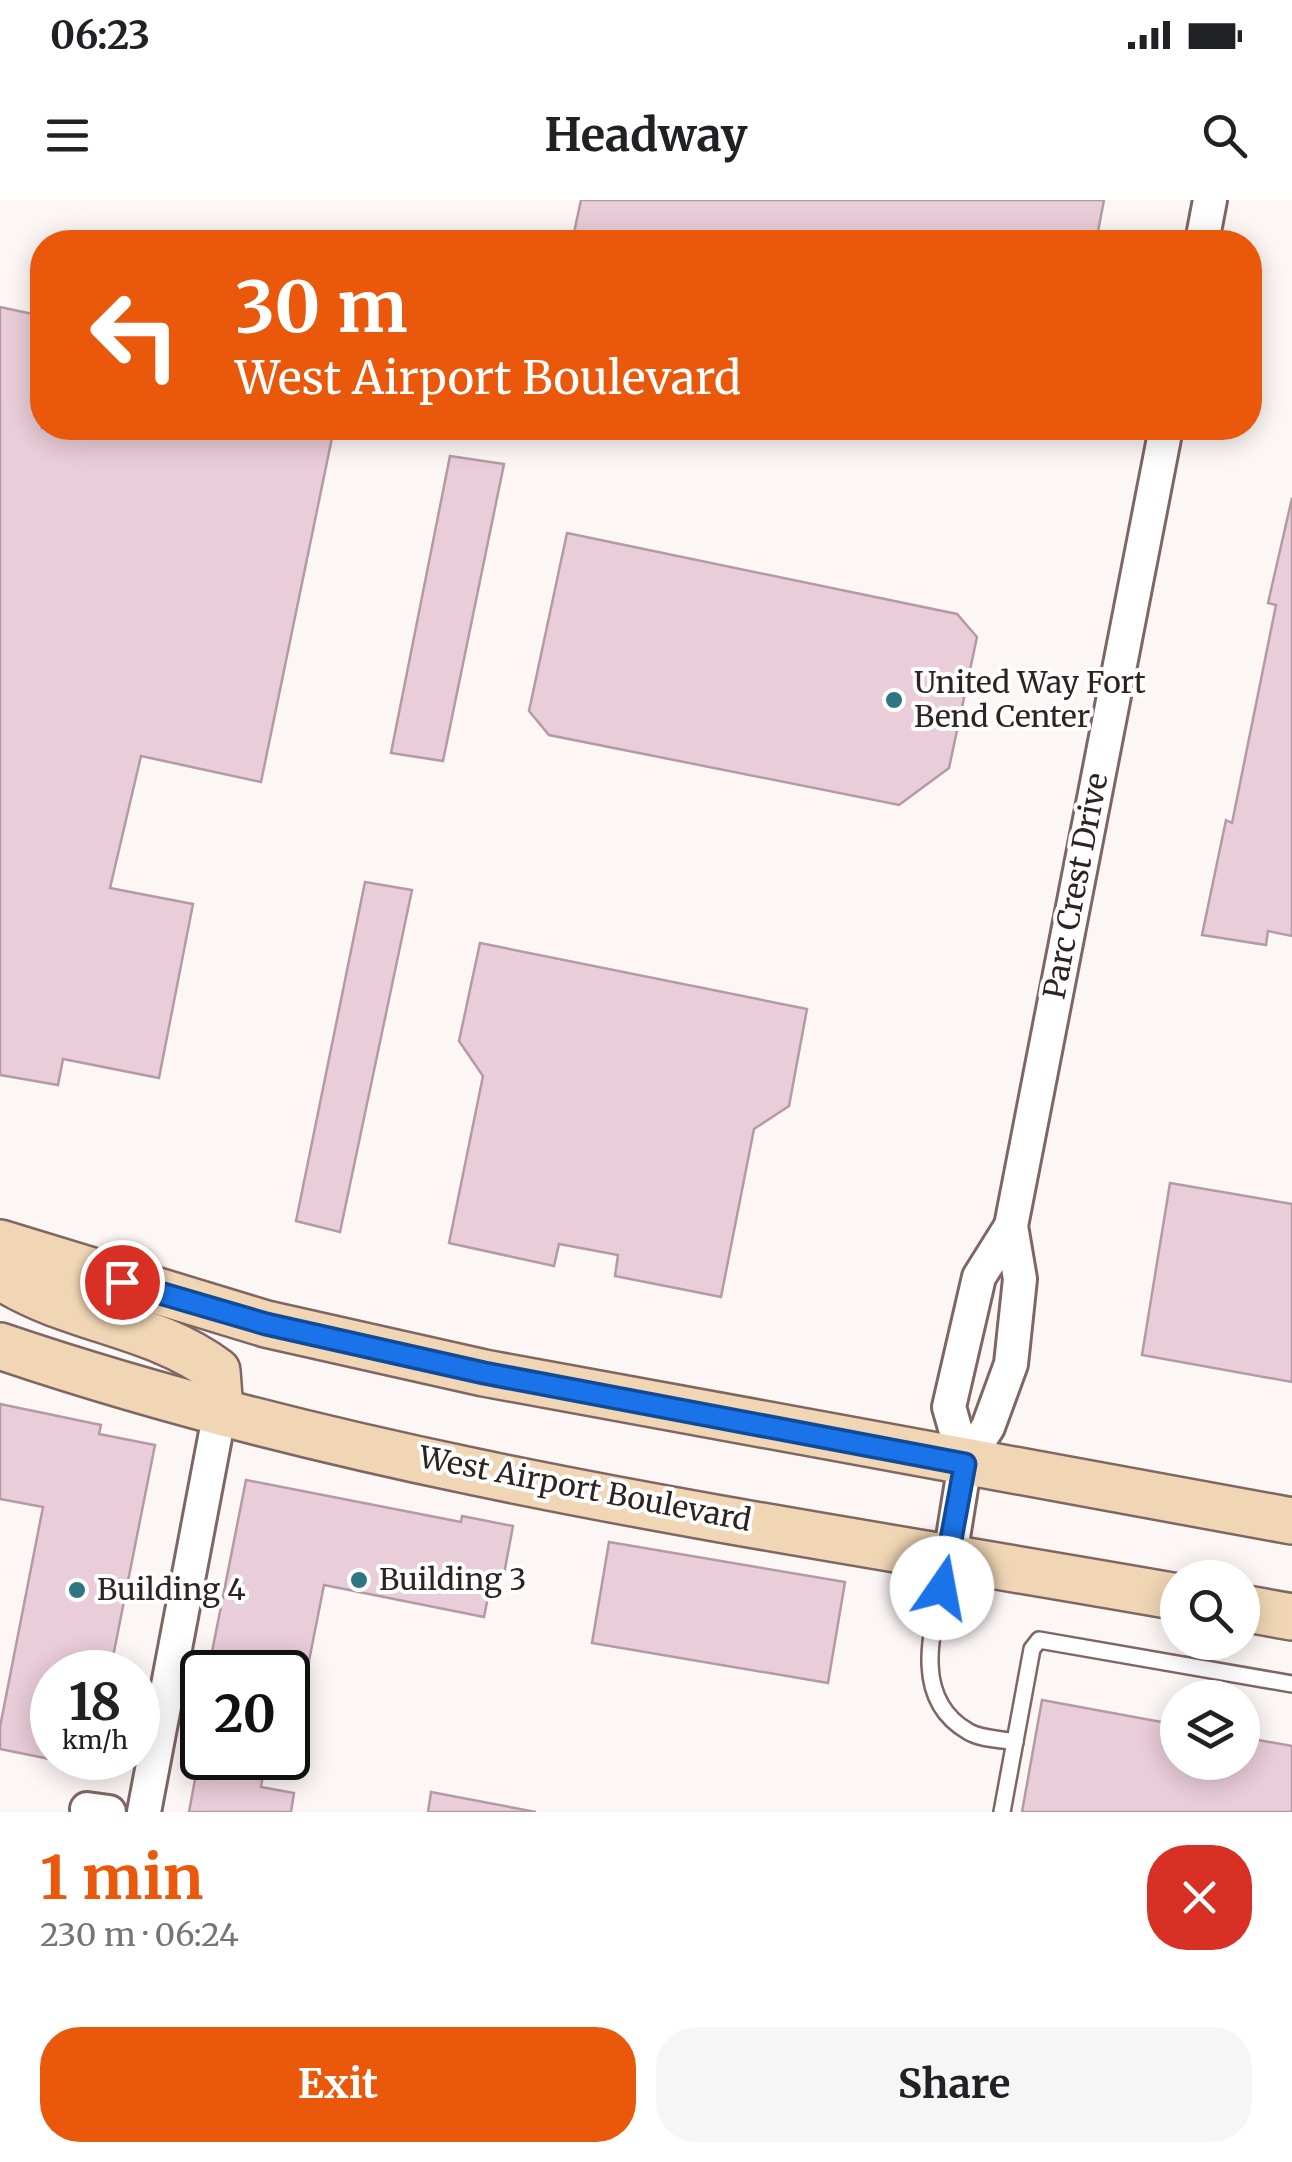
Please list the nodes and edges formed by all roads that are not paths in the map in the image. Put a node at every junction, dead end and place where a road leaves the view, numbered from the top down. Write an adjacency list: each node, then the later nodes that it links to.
1 (1210, 200): 2 (street)
2 (1204, 230)
3 (1164, 440): 4 (street, Parc Crest Drive)
4 (1011, 1226): 9 (street, Parc Crest Drive); 9 (street, Parc Crest Drive)
5 (0, 1242): 9 (main road)
6 (0, 1276): 8 (main road)
7 (0, 1346): 8 (main road, West Airport Boulevard)
8 (220, 1411): 11 (main road, West Airport Boulevard); 17 (street)
9 (965, 1464): 10 (main road); 11 (street, Parc Crest Drive)
10 (1292, 1521)
11 (950, 1556): 12 (main road, West Airport Boulevard); 16 (lane)
12 (1160, 1594)
13 (1260, 1611): 14 (main road)
14 (1292, 1617)
15 (1292, 1684): 16 (lane)
16 (1015, 1742): 18 (lane)
17 (144, 1812)
18 (1002, 1812)

